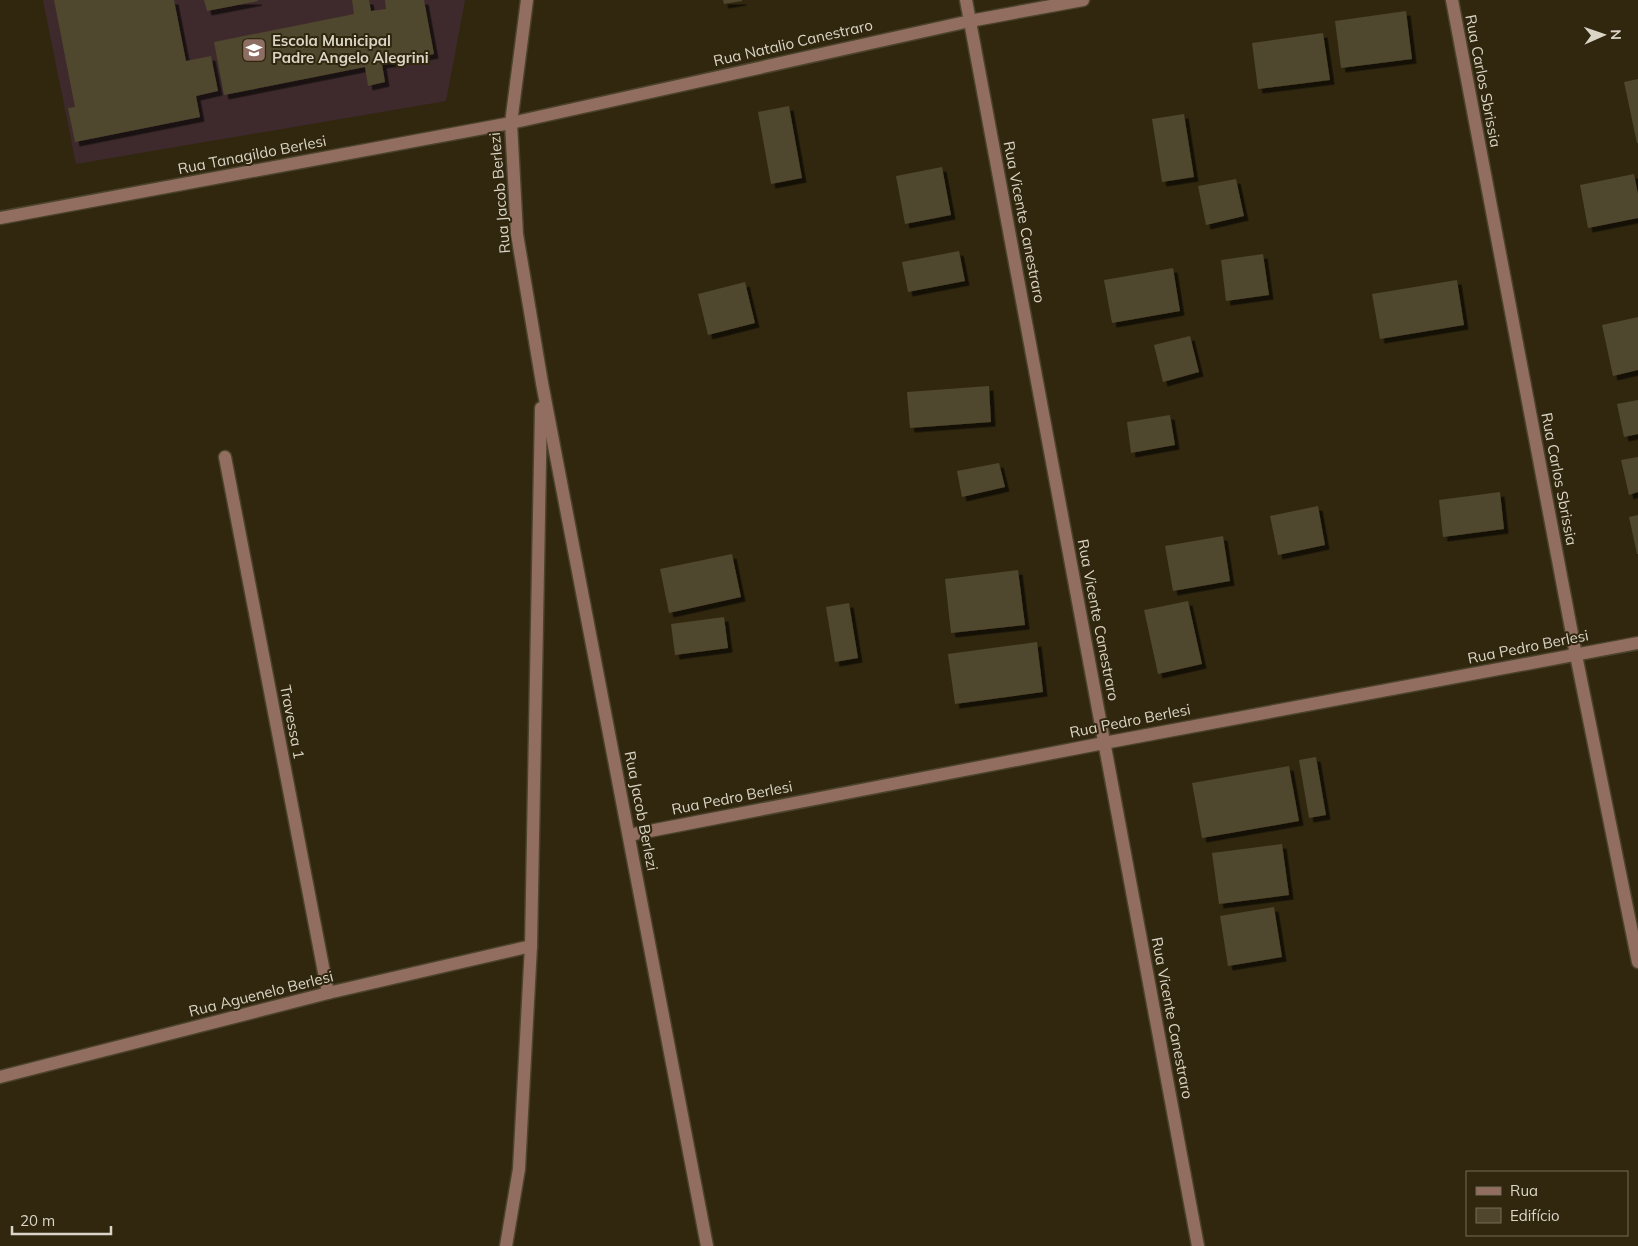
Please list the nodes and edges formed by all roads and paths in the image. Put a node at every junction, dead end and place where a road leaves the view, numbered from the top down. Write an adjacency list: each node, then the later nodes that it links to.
1 (527, 0): 6 (street, Rua Jacob Berlezi)
2 (966, 0): 5 (street, Rua Vicente Canestraro)
3 (1083, 0): 5 (street, Rua Natalio Canestraro)
4 (1452, 0): 11 (street, Rua Carlos Sbrissia)
5 (970, 20): 6 (street, Rua Natalio Canestraro); 12 (street, Rua Vicente Canestraro)
6 (511, 123): 7 (street, Rua Tanagildo Berlesi); 8 (street, Rua Jacob Berlezi)
7 (0, 218)
8 (542, 382): 13 (street, Rua Jacob Berlezi); 14 (street, Rua Jacob Berlezi)
9 (225, 457): 16 (street, Travessa 1)
10 (1638, 643): 11 (street, Rua Pedro Berlesi)
11 (1576, 655): 12 (street, Rua Pedro Berlesi); 15 (street, Rua Carlos Sbrissia)
12 (1104, 743): 13 (street, Rua Pedro Berlesi); 20 (street, Rua Vicente Canestraro)
13 (629, 835): 19 (street, Rua Jacob Berlezi)
14 (531, 946): 16 (street, Rua Aguenelo Berlesi); 18 (street, Rua Jacob Berlezi)
15 (1638, 962)
16 (328, 994): 17 (street, Rua Aguenelo Berlesi)
17 (0, 1077)
18 (506, 1246)
19 (708, 1246)
20 (1198, 1246)

